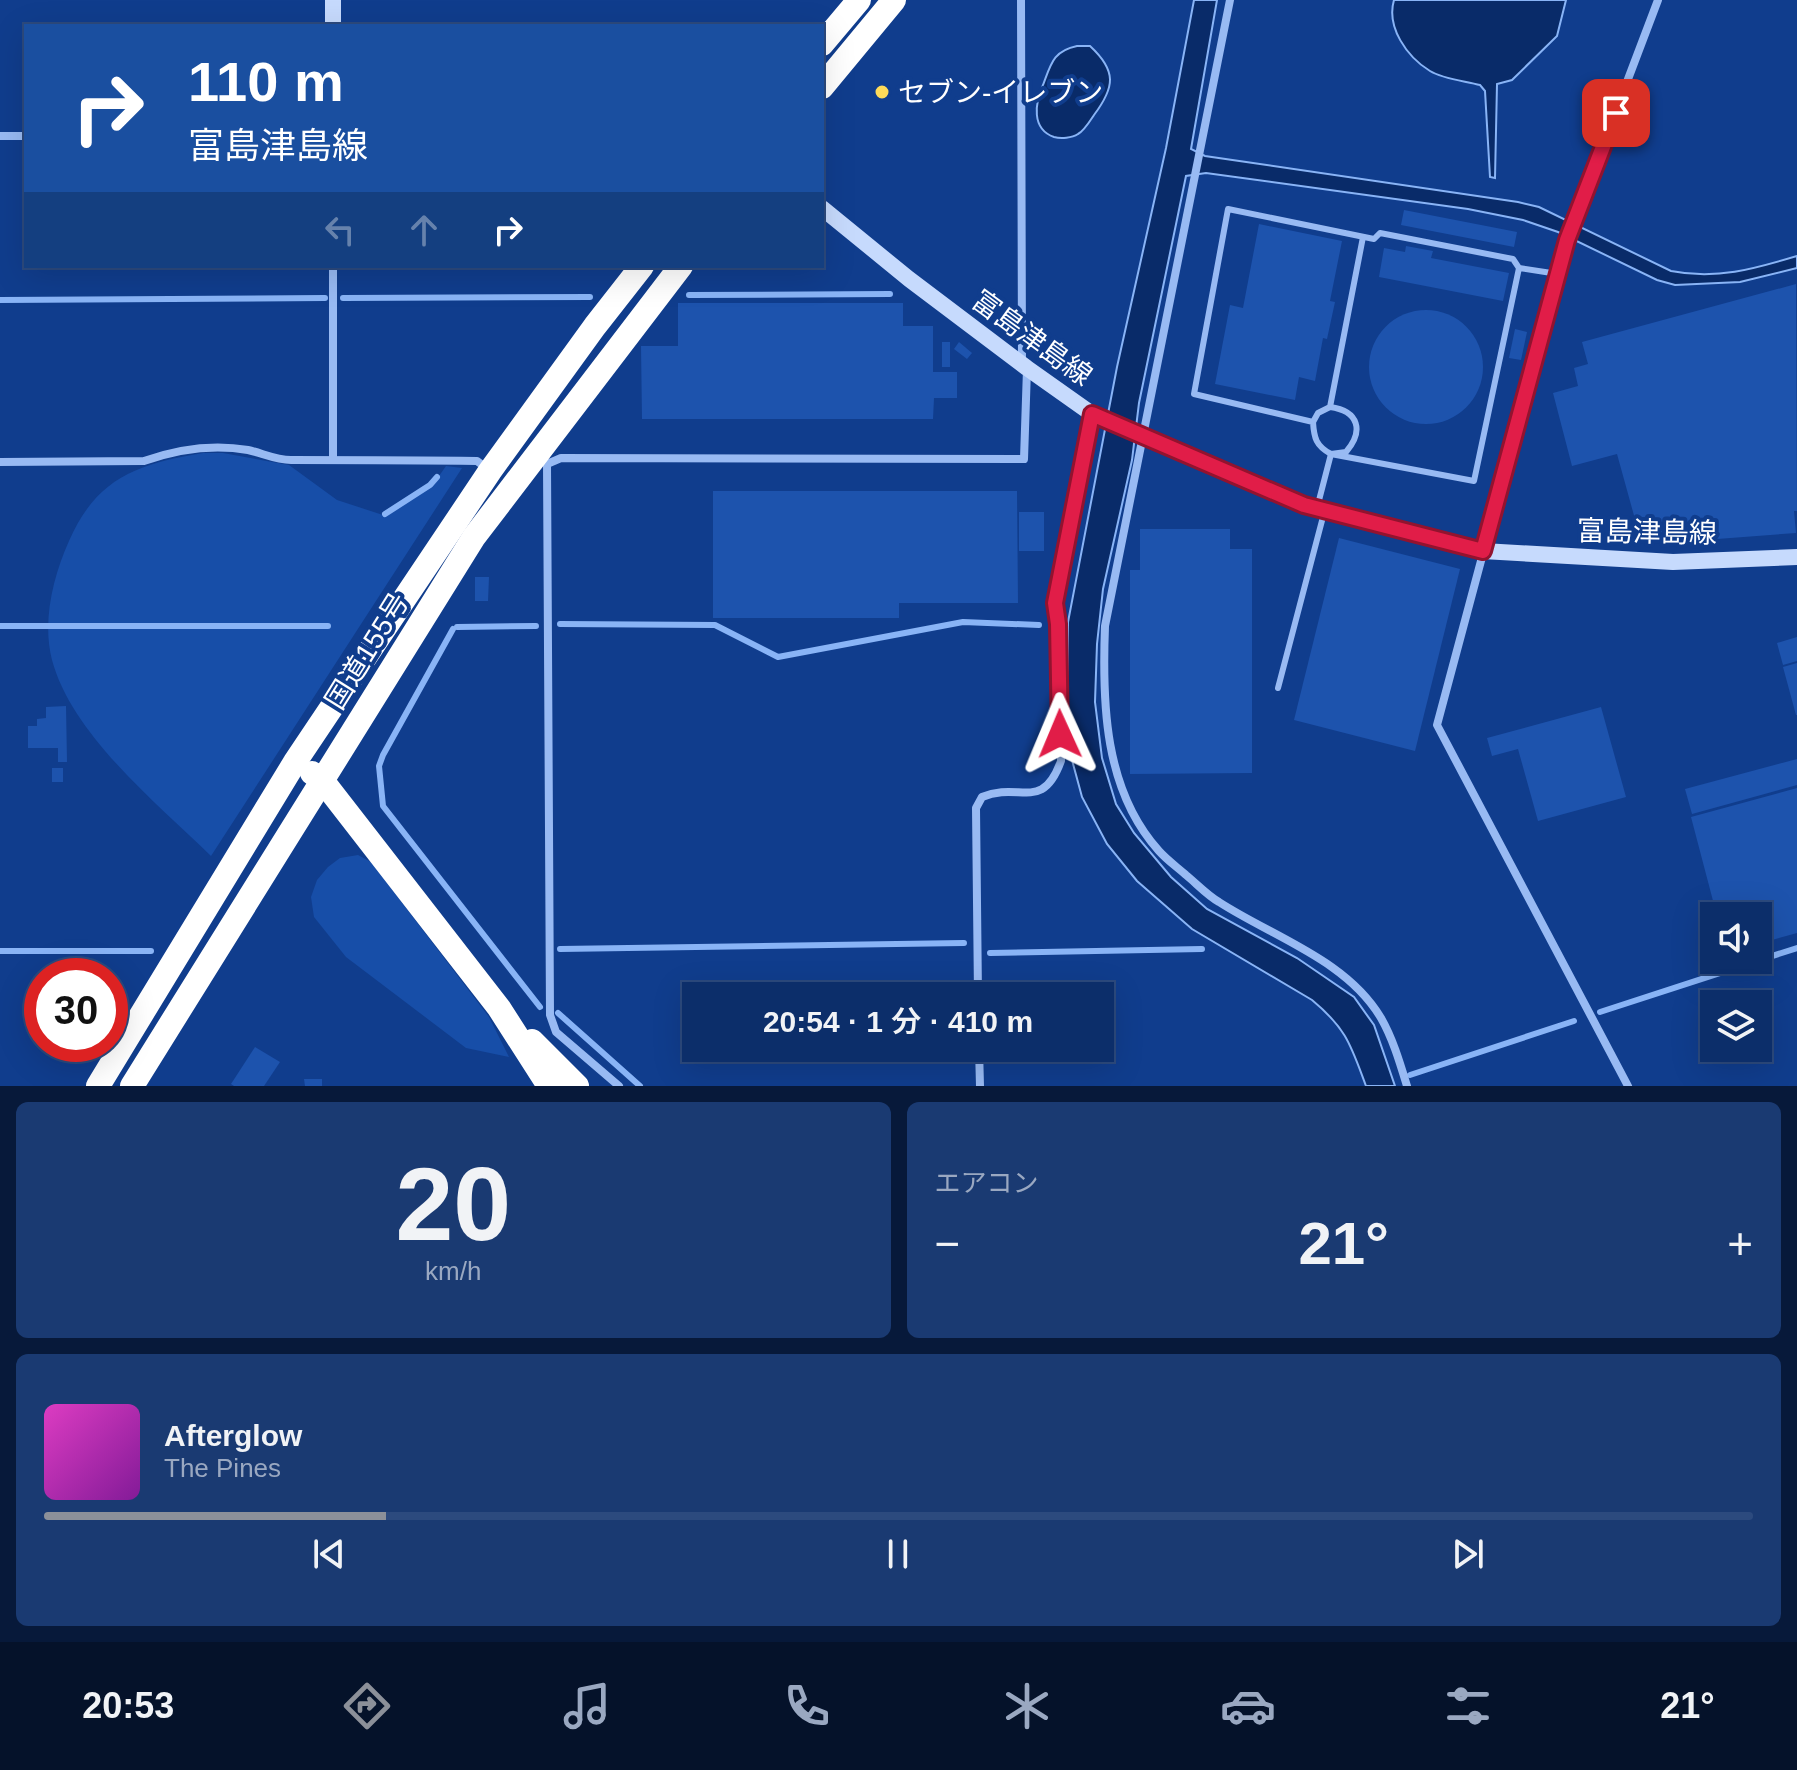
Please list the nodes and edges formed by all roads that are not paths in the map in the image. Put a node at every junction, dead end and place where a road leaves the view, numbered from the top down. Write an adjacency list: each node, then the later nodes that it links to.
1 (333, 0): 7 (main road)
2 (859, 0): 8 (highway)
3 (894, 0): 9 (highway)
4 (1021, 0): 19 (street)
5 (1230, 0): 23 (street)
6 (1658, 0): 18 (street)
7 (333, 24)
8 (824, 42)
9 (824, 85)
10 (0, 136): 11 (street)
11 (24, 136)
12 (824, 210): 19 (main road, 富島津島線)
13 (1363, 237): 17 (lane); 20 (lane); 22 (lane)
14 (333, 268): 25 (street)
15 (640, 268): 28 (highway, 国道155号)
16 (680, 268): 26 (highway, 国道155号)
17 (1519, 268): 18 (lane); 24 (lane)
18 (1558, 274): 30 (street)
19 (1024, 367): 21 (main road, 富島津島線); 26 (street)
20 (1330, 407): 22 (lane); 24 (lane)
21 (1092, 414): 23 (main road, 富島津島線); 35 (street)
22 (1313, 422): 24 (lane)
23 (1144, 438): 29 (main road, 富島津島線); 44 (street)
24 (1331, 454): 29 (lane)
25 (333, 458): 27 (street); 28 (street)
26 (542, 460): 34 (highway, 国道155号); 42 (street)
27 (0, 462)
28 (490, 471): 33 (highway, 国道155号)
29 (1321, 510): 30 (main road, 富島津島線); 32 (lane)
30 (1483, 551): 31 (main road, 富島津島線); 45 (street)
31 (1797, 557)
32 (1278, 688)
33 (295, 762): 34 (highway); 38 (highway, 国道155号)
34 (322, 780): 36 (highway); 39 (highway, 国道155号)
35 (978, 982)
36 (499, 1008): 40 (highway); 41 (highway)
37 (979, 1062): 43 (street)
38 (98, 1086)
39 (132, 1086)
40 (549, 1086)
41 (577, 1086)
42 (619, 1086)
43 (980, 1086)
44 (1407, 1086)
45 (1628, 1086)

